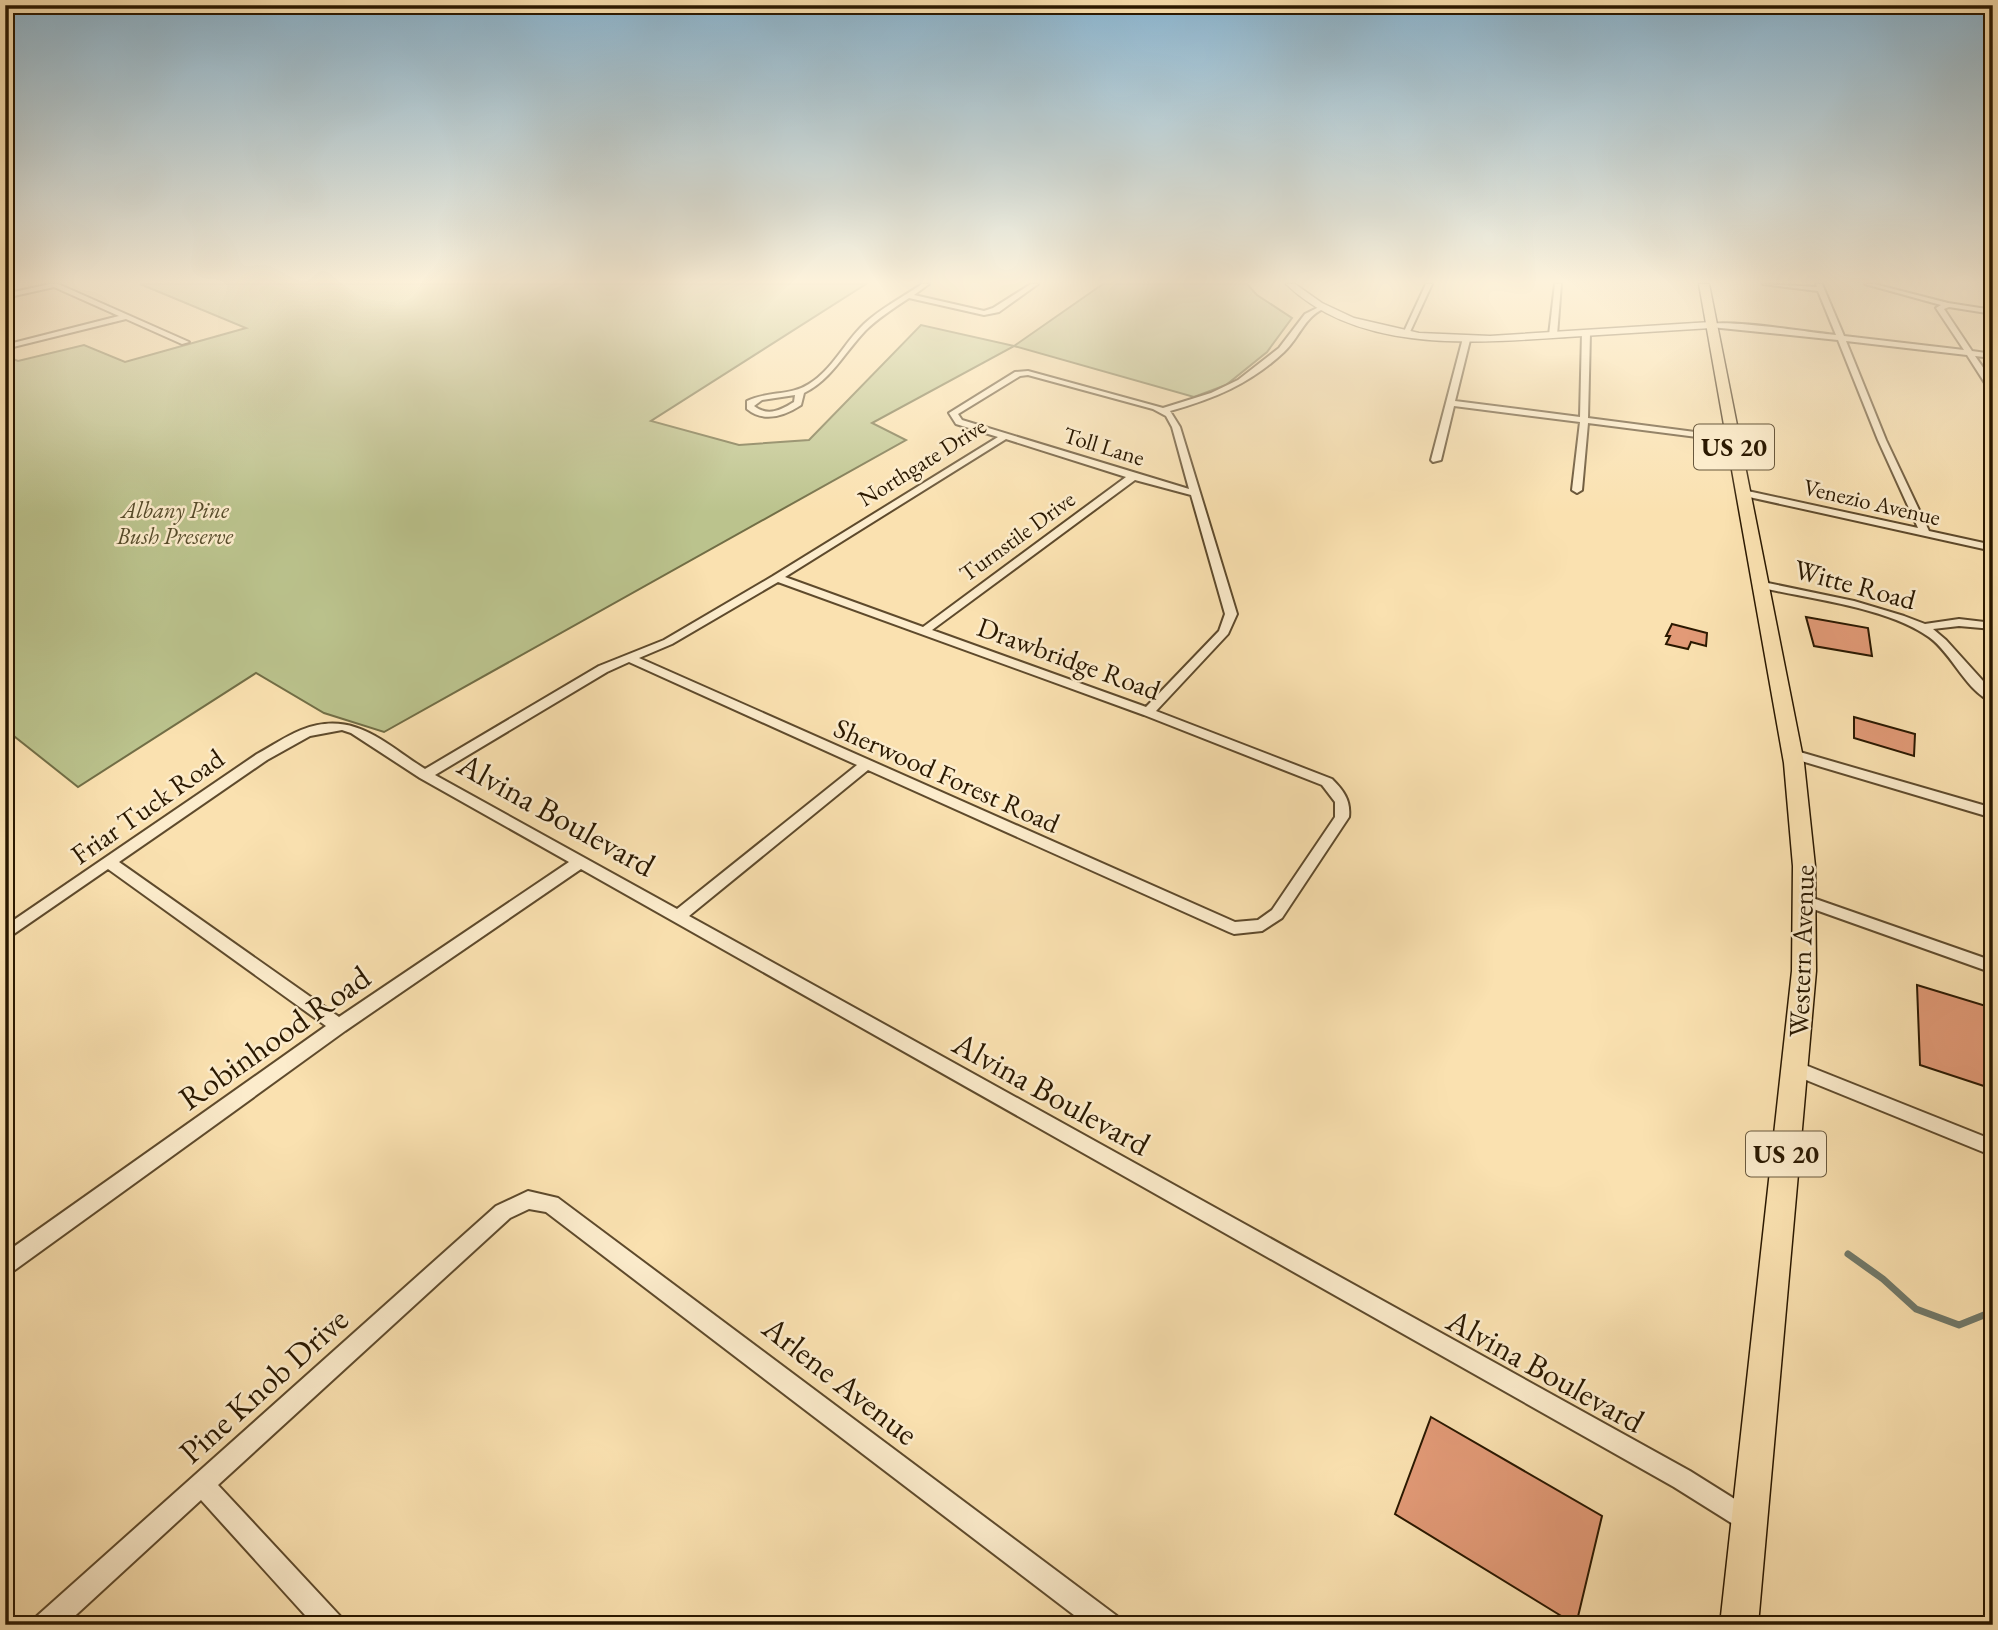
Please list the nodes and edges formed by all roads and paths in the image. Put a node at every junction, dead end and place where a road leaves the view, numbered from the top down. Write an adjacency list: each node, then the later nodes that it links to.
1 (839, 360): 9 (street)
2 (1270, 360): 11 (street)
3 (1461, 360): 10 (street)
4 (1585, 360): 12 (street)
5 (1718, 360): 14 (main road, Western Avenue / US 20)
6 (1850, 360): 20 (street)
7 (1974, 360): 8 (street)
8 (1993, 389)
9 (800, 392): 9 (street)
10 (1452, 402): 12 (street); 15 (street)
11 (1164, 410): 13 (street, Northgate Drive); 18 (street)
12 (1584, 421): 14 (street); 17 (street)
13 (1005, 436): 16 (street, Toll Lane); 22 (street, Northgate Drive)
14 (1733, 440): 19 (main road, Western Avenue / US 20)
15 (1436, 460)
16 (1135, 475): 18 (street, Toll Lane); 26 (street, Turnstile Drive)
17 (1577, 490)
18 (1193, 492): 29 (street)
19 (1743, 493): 20 (street, Venezio Avenue); 23 (main road, Western Avenue / US 20)
20 (1925, 533): 21 (street, Venezio Avenue)
21 (1993, 548)
22 (777, 578): 26 (street, Drawbridge Road); 27 (street, Northgate Drive)
23 (1758, 584): 25 (street, Witte Road); 31 (main road, Western Avenue / US 20)
24 (1993, 626): 25 (street)
25 (1925, 628): 28 (street, Witte Road)
26 (924, 631): 29 (street, Drawbridge Road)
27 (631, 659): 32 (street, Sherwood Forest Road); 33 (street, Northgate Drive)
28 (1993, 698)
29 (1148, 712): 39 (street, Drawbridge Road)
30 (321, 728): 33 (street, Alvina Boulevard); 35 (street, Friar Tuck Road)
31 (1793, 754): 34 (street); 37 (main road, Western Avenue / US 20)
32 (865, 765): 38 (street); 39 (street, Sherwood Forest Road)
33 (425, 775): 36 (street, Alvina Boulevard)
34 (1993, 813)
35 (109, 862): 40 (street, Friar Tuck Road); 42 (street)
36 (580, 862): 38 (street, Alvina Boulevard); 42 (street, Robinhood Road)
37 (1807, 901): 41 (street); 43 (main road, Western Avenue / US 20)
38 (680, 915): 48 (street, Alvina Boulevard)
39 (1246, 928)
40 (5, 934)
41 (1993, 967)
42 (339, 1026): 46 (street, Robinhood Road)
43 (1795, 1069): 44 (street); 48 (main road, Western Avenue / US 20)
44 (1993, 1147)
45 (528, 1200): 47 (street, Pine Knob Drive); 51 (street, Arlene Avenue)
46 (5, 1265)
47 (203, 1485): 49 (street, Pine Knob Drive); 50 (street)
48 (1750, 1522): 52 (main road, Western Avenue / US 20)
49 (46, 1625)
50 (331, 1625)
51 (1108, 1625)
52 (1739, 1625)

